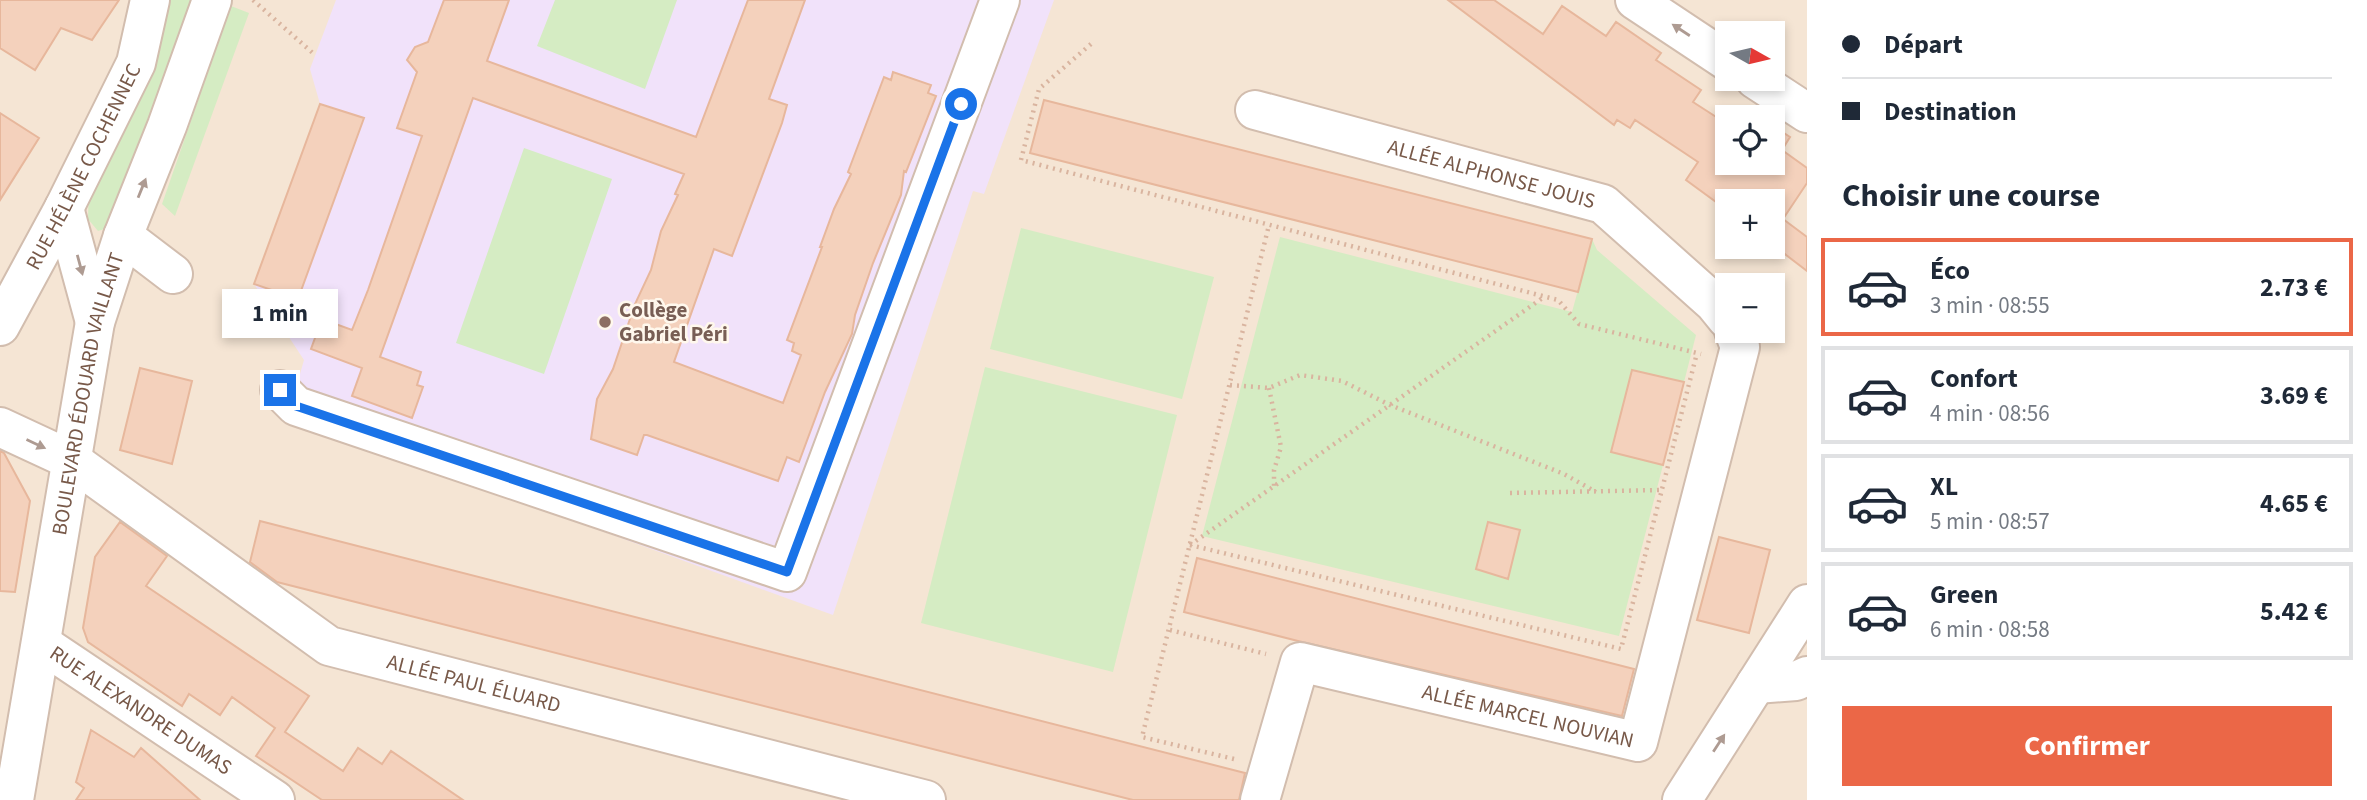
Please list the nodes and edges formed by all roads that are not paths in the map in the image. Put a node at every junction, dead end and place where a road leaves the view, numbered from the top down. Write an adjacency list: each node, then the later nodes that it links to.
1 (150, 0): 9 (street, RUE HÉLÈNE COCHENNEC)
2 (212, 0): 10 (street, BOULEVARD ÉDOUARD VAILLANT, one-way to 2)
3 (1000, 0): 16 (street)
4 (1635, 0): 5 (street, one-way to 4)
5 (1715, 53)
6 (1773, 91): 8 (street)
7 (1255, 110): 12 (street, ALLÉE ALPHONSE JOUIS)
8 (1807, 113)
9 (64, 208): 13 (street, one-way to 13); 14 (street, RUE HÉLÈNE COCHENNEC)
10 (123, 236): 11 (street); 13 (street, BOULEVARD ÉDOUARD VAILLANT)
11 (173, 274)
12 (1715, 304)
13 (95, 322): 18 (street, BOULEVARD ÉDOUARD VAILLANT)
14 (0, 326)
15 (1735, 347): 23 (street, ALLÉE MARCEL NOUVIAN)
16 (280, 390)
17 (0, 427): 18 (street, ALLÉE PAUL ÉLUARD, one-way to 18)
18 (71, 460): 20 (street, BOULEVARD ÉDOUARD VAILLANT); 26 (street, ALLÉE PAUL ÉLUARD)
19 (1807, 604): 22 (street)
20 (42, 644): 24 (street, BOULEVARD ÉDOUARD VAILLANT); 25 (street, RUE ALEXANDRE DUMAS)
21 (1807, 676): 22 (street)
22 (1756, 684): 27 (street, one-way to 22)
23 (1265, 784)
24 (15, 800)
25 (275, 800)
26 (926, 800)
27 (1682, 800)

